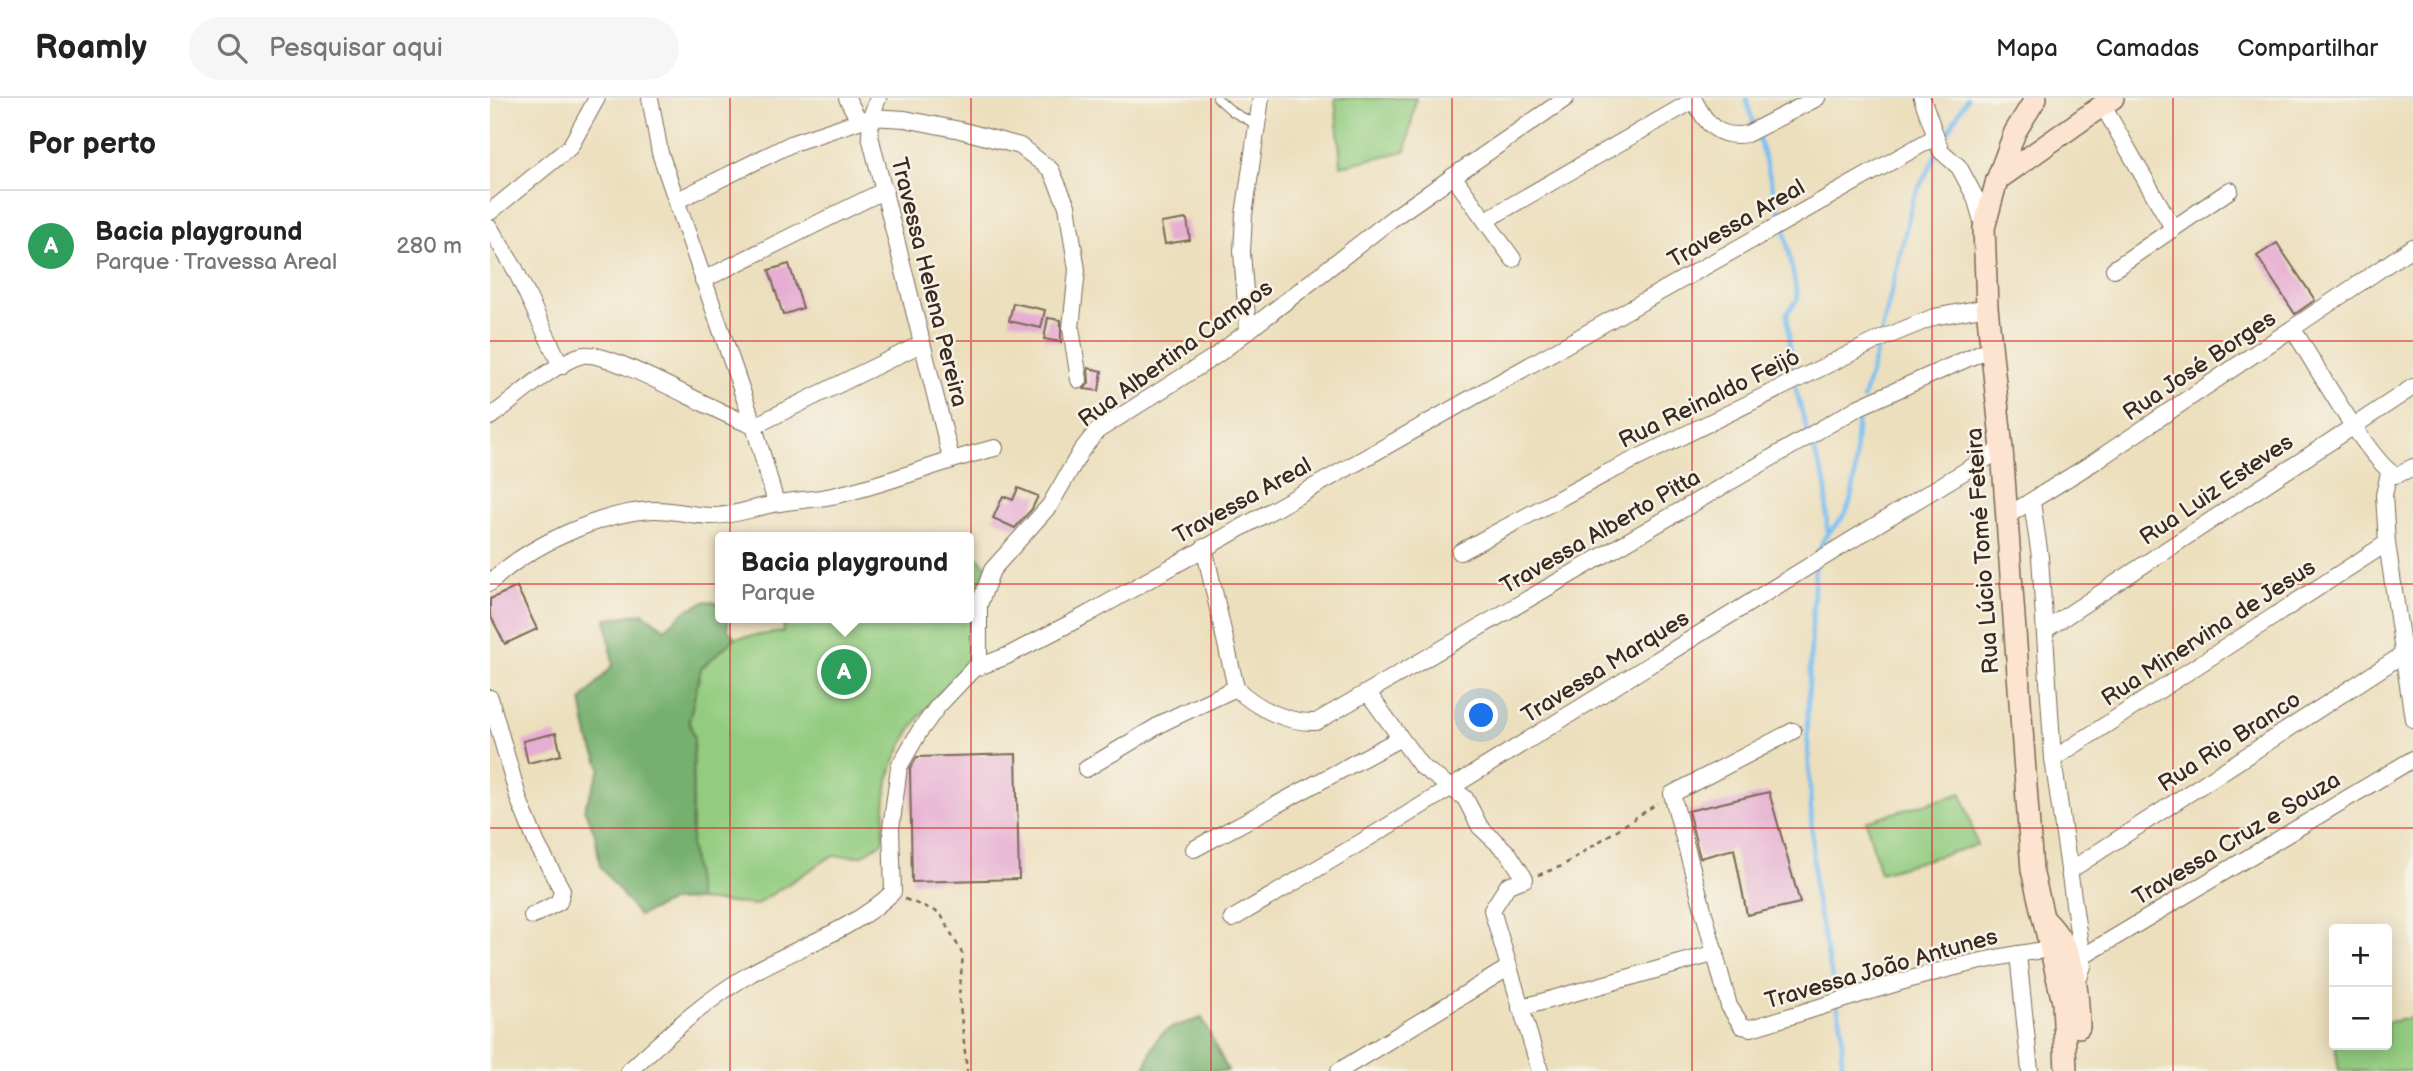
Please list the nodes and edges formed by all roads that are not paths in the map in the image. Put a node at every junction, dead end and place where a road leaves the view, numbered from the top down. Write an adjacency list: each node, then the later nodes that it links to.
1 (597, 98): 21 (street)
2 (848, 98): 13 (street)
3 (878, 98): 13 (street)
4 (1217, 98): 14 (lane)
5 (1261, 98): 14 (street)
6 (1566, 98): 16 (street, Rua Albertina Campos)
7 (1817, 98): 11 (street)
8 (1922, 98): 15 (street)
9 (2036, 98): 17 (main road, Rua Lúcio Tomé Feteira)
10 (646, 99): 20 (street)
11 (1694, 99): 22 (street)
12 (2108, 102): 17 (main road); 25 (street)
13 (864, 118): 18 (street, Travessa Helena Pereira); 20 (street); 36 (street)
14 (1257, 125): 32 (street)
15 (1938, 142): 24 (street); 50 (street, Travessa Areal)
16 (1453, 176): 22 (street); 32 (street, Rua Albertina Campos)
17 (1997, 180): 24 (main road, Rua Lúcio Tomé Feteira)
18 (885, 190): 29 (street); 33 (street, Travessa Helena Pereira)
19 (2230, 190): 25 (street)
20 (678, 200): 29 (street)
21 (490, 212)
22 (1486, 220): 27 (street)
23 (490, 228): 35 (street)
24 (1983, 228): 30 (main road, Rua Lúcio Tomé Feteira)
25 (2173, 228): 28 (street)
26 (2413, 247): 31 (street, Rua José Borges)
27 (1513, 259)
28 (2114, 269)
29 (702, 280): 40 (street)
30 (1987, 307): 34 (main road, Rua Lúcio Tomé Feteira); 51 (street, Rua Reinaldo Feijó)
31 (2293, 329): 39 (street); 46 (street, Rua José Borges)
32 (1248, 331): 55 (street, Rua Albertina Campos)
33 (921, 344): 40 (street); 43 (street, Travessa Helena Pereira)
34 (1991, 348): 42 (main road, Rua Lúcio Tomé Feteira); 57 (street, Travessa Alberto Pitta)
35 (561, 366): 38 (street); 40 (street)
36 (1079, 380)
37 (2413, 387): 39 (street, Rua Luiz Esteves)
38 (490, 417)
39 (2353, 425): 45 (street); 53 (street, Rua Luiz Esteves)
40 (754, 426): 47 (street)
41 (995, 448): 43 (street)
42 (2002, 449): 48 (main road, Rua Lúcio Tomé Feteira); 65 (street, Travessa Marques)
43 (951, 458): 47 (street)
44 (2413, 467): 45 (street)
45 (2389, 473): 49 (street)
46 (2032, 502): 48 (street, Rua José Borges); 53 (street, Rua Lúcio Tomé Feteira)
47 (776, 503): 52 (street)
48 (2007, 516): 70 (main road, Rua Lúcio Tomé Feteira)
49 (2387, 543): 54 (street); 62 (street, Rua Minervina de Jesus)
50 (1204, 547): 55 (street, Travessa Areal); 56 (street)
51 (1460, 552)
52 (490, 583)
53 (2045, 630): 62 (street, Rua Lúcio Tomé Feteira)
54 (2409, 652): 59 (street); 67 (street, Rua Rio Branco)
55 (979, 667): 76 (street, Travessa Areal)
56 (1236, 688): 57 (street, Travessa Alberto Pitta); 64 (street)
57 (1368, 693): 61 (street)
58 (490, 698): 68 (street)
59 (2413, 719)
60 (1793, 731): 71 (street, Travessa João Antunes)
61 (1399, 739): 65 (street); 66 (street)
62 (2053, 759): 67 (street, Rua Lúcio Tomé Feteira)
63 (2413, 759): 70 (street, Travessa Cruz e Souza)
64 (1086, 768)
65 (1454, 787): 69 (street, Travessa Marques); 73 (street)
66 (1194, 849)
67 (2069, 871): 70 (street, Rua Lúcio Tomé Feteira)
68 (532, 916)
69 (1232, 919)
70 (2067, 951): 72 (street, Travessa João Antunes); 74 (main road, Rua Lúcio Tomé Feteira)
71 (1716, 953): 72 (street, Travessa João Antunes); 75 (street)
72 (2018, 954): 79 (street)
73 (1508, 968): 75 (street); 77 (street)
74 (2070, 994): 80 (main road, Rua Lúcio Tomé Feteira); 81 (main road, Rua Lúcio Tomé Feteira)
75 (1520, 1008): 78 (street)
76 (629, 1071)
77 (1339, 1071)
78 (1540, 1071)
79 (2030, 1071)
80 (2066, 1071)
81 (2080, 1071)

